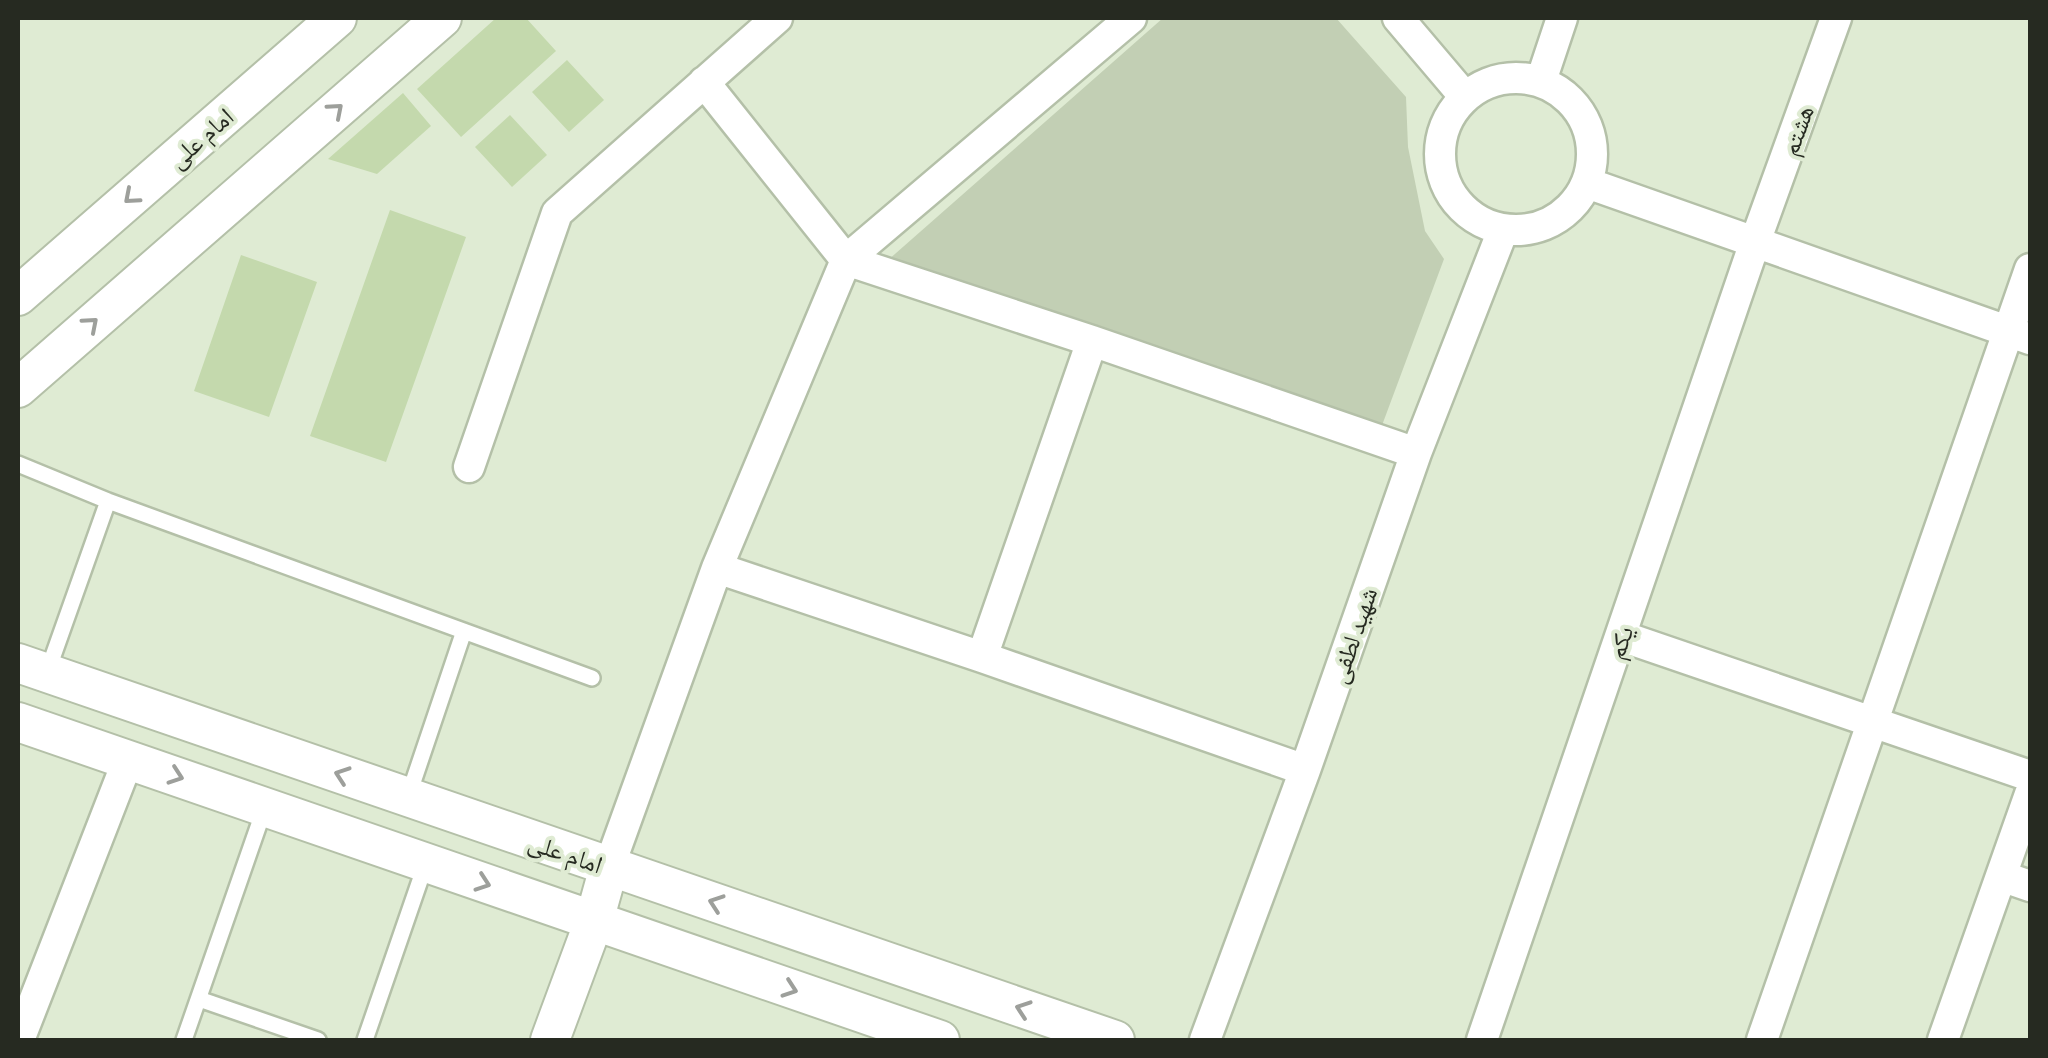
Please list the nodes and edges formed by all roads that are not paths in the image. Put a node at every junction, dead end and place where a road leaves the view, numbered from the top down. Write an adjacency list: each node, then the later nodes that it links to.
1 (337, 18): 16 (street, امام علی, one-way to 16)
2 (442, 18): 19 (street, one-way to 2)
3 (778, 18): 9 (street)
4 (1131, 18): 14 (street)
5 (1398, 18): 10 (street)
6 (1562, 18): 8 (street)
7 (1836, 18): 13 (street, هشتم)
8 (1541, 81): 10 (street); 11 (street)
9 (704, 82): 14 (street); 22 (street)
10 (1466, 97): 12 (street)
11 (1587, 183): 12 (street); 13 (street)
12 (1503, 230): 20 (street, شهید لطفی)
13 (1755, 242): 17 (street); 26 (street, یکم)
14 (846, 260): 18 (street); 24 (street)
15 (2030, 269): 17 (street)
16 (18, 296)
17 (2020, 336): 31 (street)
18 (1092, 340): 20 (street); 27 (street)
19 (18, 388)
20 (1416, 452): 33 (street, شهید لطفی)
21 (18, 464): 23 (lane)
22 (469, 467)
23 (108, 500): 25 (lane); 28 (lane)
24 (717, 568): 27 (street); 39 (street)
25 (464, 631): 29 (lane); 36 (lane)
26 (1621, 636): 31 (street); 51 (street, یکم)
27 (982, 657): 33 (street)
28 (32, 668): 36 (street, امام علی, one-way to 28)
29 (592, 678)
30 (18, 722): 32 (street)
31 (1872, 724): 34 (street); 52 (street)
32 (128, 760): 37 (street, one-way to 37); 43 (street)
33 (1306, 770): 50 (street, شهید لطفی)
34 (2030, 776)
35 (2030, 794): 40 (street)
36 (408, 797): 39 (street, امام علی)
37 (265, 807): 38 (street); 42 (lane)
38 (426, 863): 41 (street, one-way to 41); 46 (lane)
39 (610, 867): 41 (street); 49 (street, امام علی, one-way to 39)
40 (2016, 881): 53 (street)
41 (594, 921): 47 (street); 48 (street, one-way to 48)
42 (199, 999): 44 (lane); 45 (lane)
43 (19, 1040)
44 (184, 1040)
45 (318, 1040)
46 (365, 1040)
47 (550, 1040)
48 (940, 1040)
49 (1115, 1040)
50 (1206, 1040)
51 (1482, 1040)
52 (1762, 1040)
53 (1943, 1040)

